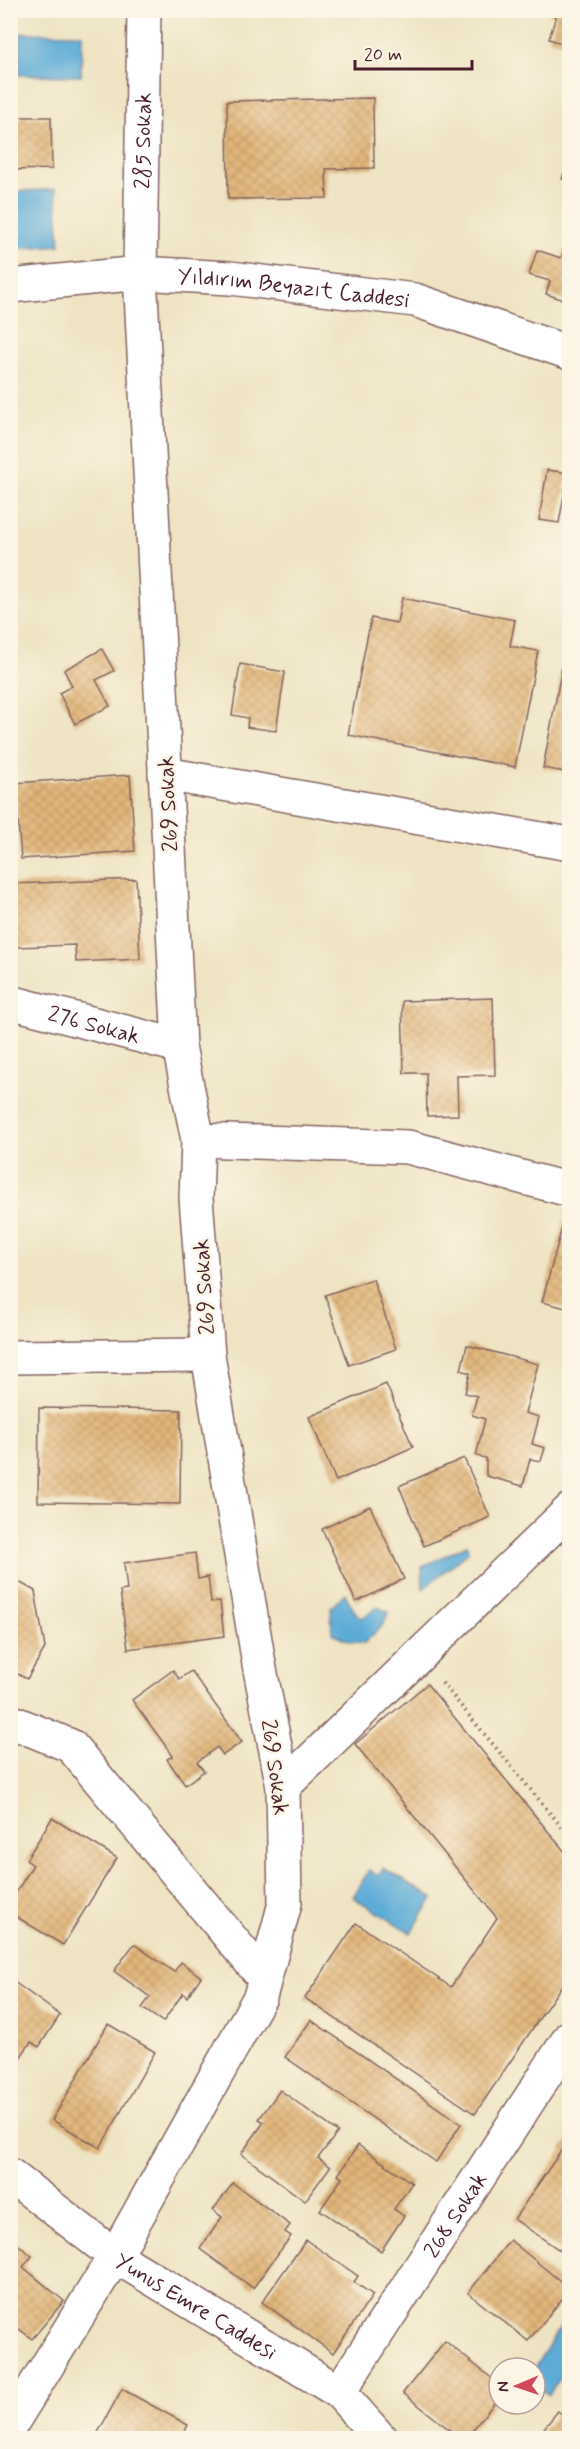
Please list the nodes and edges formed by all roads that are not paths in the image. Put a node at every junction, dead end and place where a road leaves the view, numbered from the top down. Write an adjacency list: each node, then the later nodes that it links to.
1 (144, 10): 2 (street, 285 Sokak)
2 (140, 273): 3 (street, Yıldırım Beyazıt Caddesi); 4 (street, Yıldırım Beyazıt Caddesi); 5 (street, 269 Sokak)
3 (10, 286)
4 (570, 353)
5 (165, 774): 6 (street); 8 (street, 269 Sokak)
6 (570, 844)
7 (10, 1002): 8 (street, 276 Sokak)
8 (179, 1046): 9 (street, 269 Sokak)
9 (198, 1140): 10 (street); 11 (street, 269 Sokak)
10 (570, 1190)
11 (208, 1355): 12 (street); 15 (street, 269 Sokak)
12 (10, 1357)
13 (570, 1510): 15 (street)
14 (10, 1721): 16 (street)
15 (283, 1787): 16 (street, 269 Sokak)
16 (264, 1978): 19 (street, 269 Sokak)
17 (570, 2037): 20 (street, 268 Sokak)
18 (10, 2175): 19 (street, Yunus Emre Caddesi)
19 (115, 2256): 20 (street, Yunus Emre Caddesi); 21 (street, 269 Sokak)
20 (339, 2392): 22 (street, Yunus Emre Caddesi)
21 (10, 2426)
22 (380, 2439)

